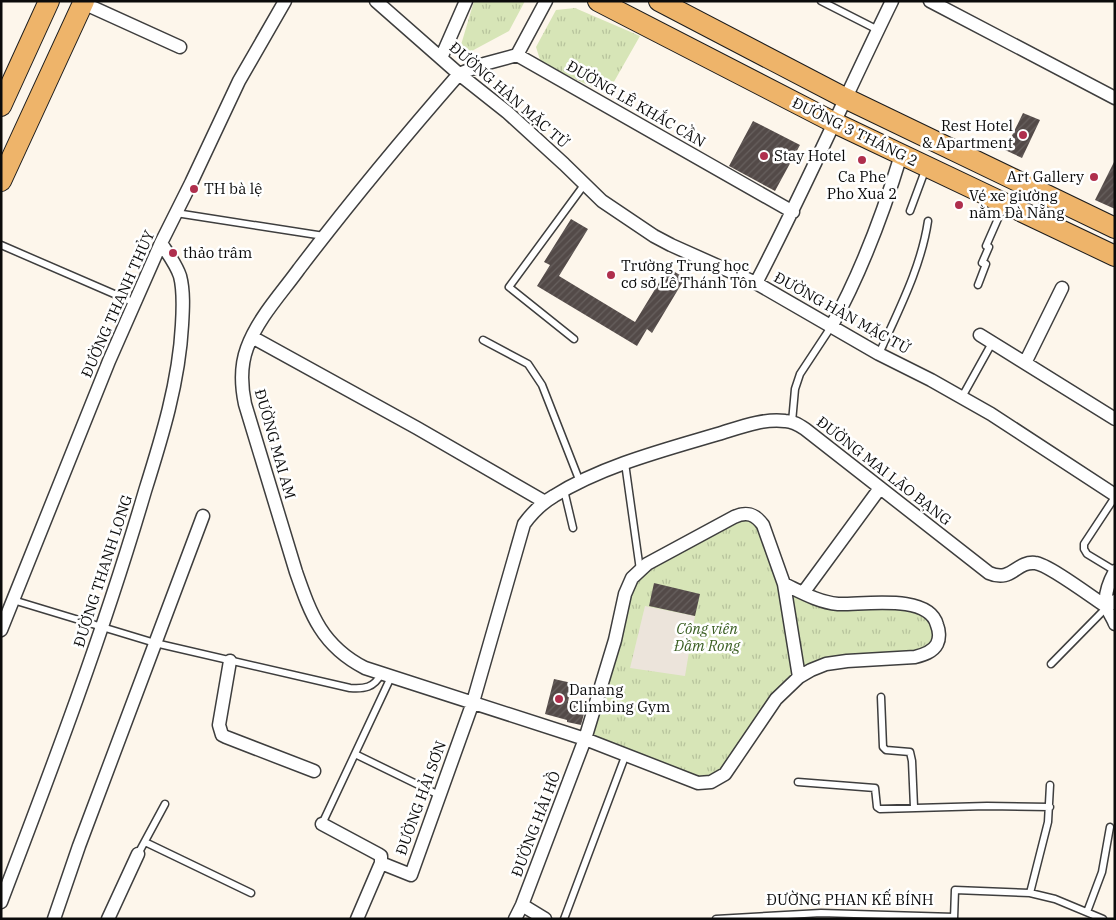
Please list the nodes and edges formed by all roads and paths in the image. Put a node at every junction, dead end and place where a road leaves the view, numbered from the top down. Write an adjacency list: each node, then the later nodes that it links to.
1 (49, 1): 19 (main road)
2 (285, 1): 29 (street, ĐƯỜNG THANH THỦY)
3 (376, 1): 15 (street, ĐƯỜNG HÀN MẶC TỬ)
4 (466, 1): 15 (street)
5 (546, 1): 14 (street)
6 (598, 1): 21 (main road, ĐƯỜNG 3 THÁNG 2)
7 (658, 1): 17 (main road, ĐƯỜNG 3 THÁNG 2)
8 (821, 1): 12 (lane)
9 (892, 1): 12 (street)
10 (930, 1): 18 (street)
11 (83, 2): 13 (street); 20 (main road)
12 (878, 30): 17 (street)
13 (180, 47)
14 (517, 55): 16 (street, ĐƯỜNG MAI AM); 28 (street, ĐƯỜNG LÊ KHẮC CẦN)
15 (441, 58): 16 (street, ĐƯỜNG HÀN MẶC TỬ)
16 (459, 74): 25 (street, ĐƯỜNG HÀN MẶC TỬ); 31 (street, ĐƯỜNG MAI AM)
17 (844, 98): 21 (street); 32 (main road, ĐƯỜNG 3 THÁNG 2)
18 (1115, 98)
19 (4, 99): 20 (main road)
20 (34, 106): 24 (main road)
21 (833, 122): 22 (main road, ĐƯỜNG 3 THÁNG 2); 28 (street)
22 (901, 155): 23 (main road, ĐƯỜNG 3 THÁNG 2); 39 (street)
23 (927, 167): 26 (main road, ĐƯỜNG 3 THÁNG 2); 27 (lane)
24 (1, 180)
25 (584, 185): 35 (street, ĐƯỜNG HÀN MẶC TỬ); 42 (lane)
26 (1004, 204): 32 (main road, ĐƯỜNG 3 THÁNG 2); 36 (lane)
27 (910, 210)
28 (793, 212): 35 (street)
29 (176, 213): 31 (lane); 33 (street, ĐƯỜNG THANH THỦY)
30 (928, 221): 45 (lane)
31 (324, 236): 41 (street, ĐƯỜNG MAI AM)
32 (1110, 236)
33 (161, 243): 38 (street, ĐƯỜNG THANH THỦY); 65 (street, ĐƯỜNG THANH LONG)
34 (1, 245): 38 (lane)
35 (756, 283): 39 (street, ĐƯỜNG HÀN MẶC TỬ)
36 (978, 285)
37 (1062, 288): 46 (street)
38 (135, 303): 62 (street, ĐƯỜNG THANH THỦY)
39 (831, 327): 45 (street, ĐƯỜNG HÀN MẶC TỬ); 49 (lane)
40 (980, 335): 44 (street)
41 (252, 337): 55 (street); 70 (street, ĐƯỜNG MAI AM)
42 (574, 339)
43 (483, 340): 51 (lane)
44 (992, 343): 46 (street); 47 (lane)
45 (879, 354): 47 (street, ĐƯỜNG HÀN MẶC TỬ)
46 (1025, 364): 48 (street)
47 (962, 397): 54 (street, ĐƯỜNG HÀN MẶC TỬ)
48 (1115, 419)
49 (792, 422): 50 (street, ĐƯỜNG MAI LÃO BẠNG); 52 (street, ĐƯỜNG MAI LÃO BẠNG)
50 (625, 463): 51 (street, ĐƯỜNG MAI LÃO BẠNG); 58 (lane)
51 (580, 482): 53 (street, ĐƯỜNG MAI LÃO BẠNG)
52 (880, 488): 61 (street); 63 (street, ĐƯỜNG MAI LÃO BẠNG)
53 (564, 490): 55 (street, ĐƯỜNG MAI LÃO BẠNG); 57 (lane)
54 (1115, 496): 59 (lane)
55 (545, 502): 73 (street, ĐƯỜNG MAI LÃO BẠNG)
56 (203, 516): 67 (street)
57 (573, 528)
58 (640, 570): 60 (street); 74 (street, ĐƯỜNG HẢI HỒ)
59 (1115, 571): 63 (street)
60 (784, 584): 61 (street, ĐƯỜNG MAI AM); 71 (street)
61 (802, 593): 71 (street, ĐƯỜNG MAI AM)
62 (13, 600): 65 (lane); 66 (street, ĐƯỜNG THANH THỦY)
63 (1111, 604): 64 (street); 69 (lane)
64 (1115, 624)
65 (102, 627): 67 (lane); 91 (street, ĐƯỜNG THANH LONG)
66 (1, 630)
67 (155, 643): 68 (lane); 96 (street)
68 (230, 661): 70 (lane); 77 (street)
69 (1051, 664)
70 (386, 676): 73 (street, ĐƯỜNG MAI AM); 75 (lane)
71 (799, 677): 76 (street, ĐƯỜNG MAI AM)
72 (881, 697): 82 (lane)
73 (473, 702): 74 (street, ĐƯỜNG MAI AM); 80 (street, ĐƯỜNG HẢI SƠN)
74 (585, 740): 76 (street, ĐƯỜNG MAI AM); 92 (street, ĐƯỜNG HẢI HỒ)
75 (355, 754): 80 (lane); 84 (lane)
76 (626, 754): 101 (lane)
77 (314, 771)
78 (798, 782): 82 (lane)
79 (1050, 785): 83 (lane)
80 (439, 795): 88 (street, ĐƯỜNG HẢI SƠN)
81 (166, 804): 86 (lane)
82 (914, 807): 83 (lane)
83 (1050, 807): 90 (lane)
84 (322, 824): 88 (street)
85 (1110, 827): 93 (lane)
86 (145, 842): 87 (lane); 89 (lane)
87 (138, 854): 97 (street)
88 (381, 864): 98 (street, ĐƯỜNG HẢI SƠN)
89 (252, 893)
90 (1030, 893): 93 (lane, ĐƯỜNG PHAN KẾ BÍNH); 95 (lane, ĐƯỜNG PHAN KẾ BÍNH)
91 (1, 902)
92 (522, 905): 99 (street, ĐƯỜNG HẢI HỒ); 100 (street)
93 (1087, 912): 103 (lane, ĐƯỜNG PHAN KẾ BÍNH)
94 (755, 918): 95 (lane, ĐƯỜNG PHAN KẾ BÍNH); 102 (lane, ĐƯỜNG PHAN KẾ BÍNH)
95 (954, 918)
96 (54, 919)
97 (108, 919)
98 (358, 919)
99 (514, 919)
100 (545, 919)
101 (564, 919)
102 (716, 919)
103 (1103, 919)

